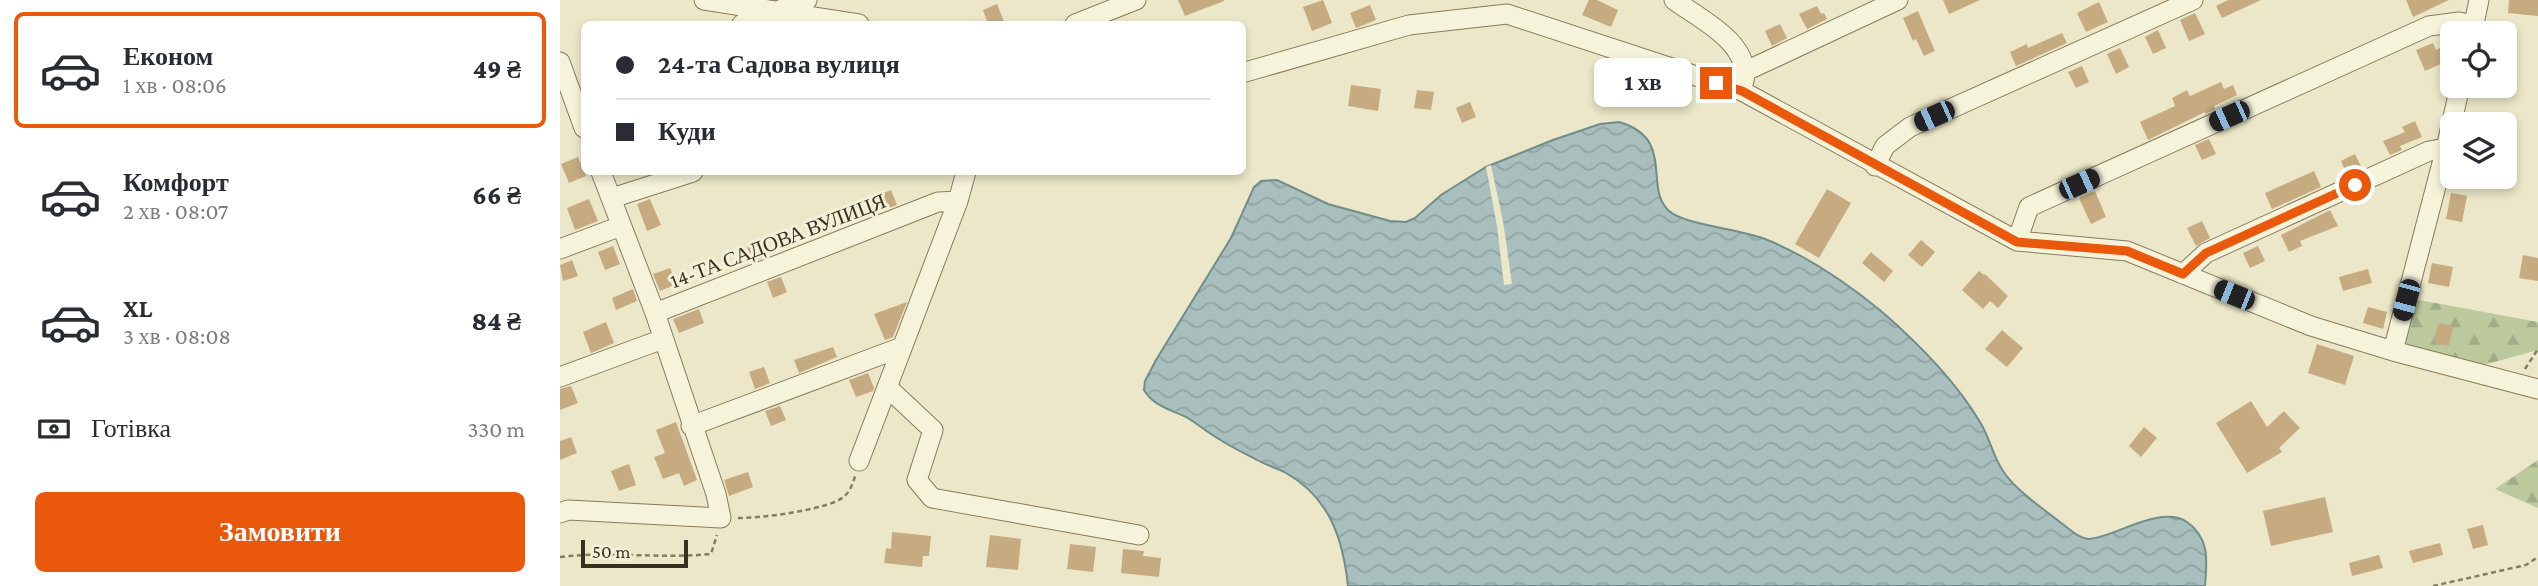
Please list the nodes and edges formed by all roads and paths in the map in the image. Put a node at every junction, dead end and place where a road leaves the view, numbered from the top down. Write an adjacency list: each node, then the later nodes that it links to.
1 (704, 0): 8 (street)
2 (807, 0): 8 (street)
3 (1136, 0): 11 (street)
4 (1674, 0): 15 (street)
5 (1898, 0): 15 (street)
6 (2193, 0): 21 (street)
7 (2479, 0): 12 (street)
8 (776, 12): 9 (street); 10 (street)
9 (750, 21)
10 (838, 21)
11 (1082, 21)
12 (2475, 21)
13 (2440, 25): 29 (street)
14 (560, 62): 17 (street)
15 (1746, 71): 18 (street)
16 (1246, 72): 18 (street)
17 (577, 86): 19 (street)
18 (1742, 91): 21 (street)
19 (574, 120)
20 (2440, 149): 31 (street)
21 (1875, 166): 29 (street)
22 (2440, 171): 36 (street)
23 (602, 175): 26 (street)
24 (684, 175): 26 (street)
25 (965, 175): 27 (street)
26 (612, 198): 28 (street)
27 (958, 201): 32 (street, 14-ТА САДОВА ВУЛИЦЯ); 34 (street)
28 (621, 226): 30 (street); 32 (street)
29 (2017, 242): 31 (street)
30 (560, 249)
31 (2183, 274): 36 (street)
32 (654, 313): 33 (street)
33 (663, 339): 37 (street); 41 (street)
34 (902, 347): 39 (street); 41 (street)
35 (2538, 349): 38 (path)
36 (2393, 351): 38 (street)
37 (560, 377)
38 (2516, 383): 40 (street)
39 (887, 387): 42 (street); 45 (street)
40 (2538, 389)
41 (691, 426): 44 (street)
42 (859, 461): 44 (path)
43 (560, 513): 44 (street)
44 (721, 518): 46 (path)
45 (1139, 535)
46 (560, 557)
47 (2538, 557): 48 (path)
48 (2433, 586)

